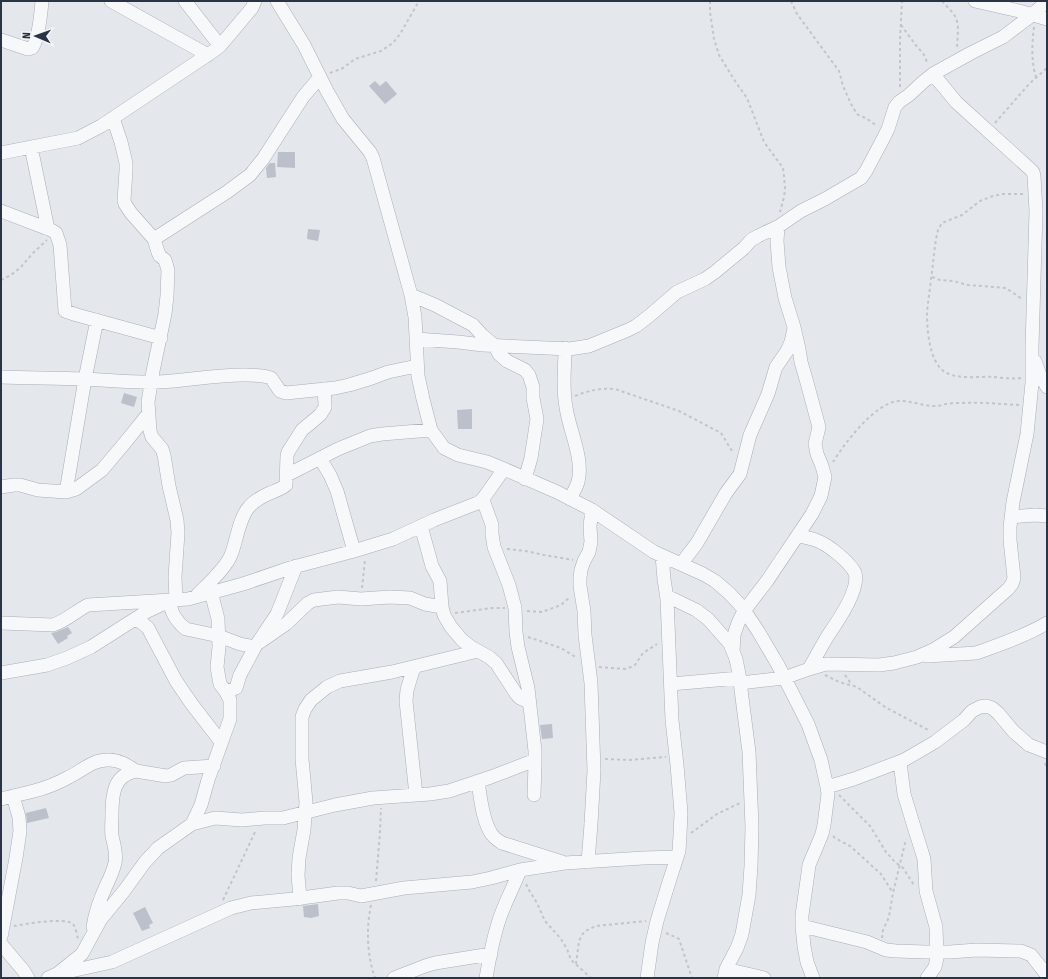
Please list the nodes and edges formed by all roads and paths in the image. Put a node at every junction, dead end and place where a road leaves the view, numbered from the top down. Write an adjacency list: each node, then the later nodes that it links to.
1 (42, 1): 15 (street)
2 (111, 1): 17 (street)
3 (185, 1): 16 (street)
4 (254, 1): 16 (street)
5 (277, 1): 21 (street)
6 (418, 1): 21 (path)
7 (710, 1): 31 (path)
8 (791, 1): 25 (path)
9 (902, 1): 14 (path)
10 (942, 1): 18 (path)
11 (975, 1): 13 (street)
12 (1047, 1): 13 (street)
13 (1038, 17): 18 (street); 22 (path)
14 (901, 25): 20 (path); 23 (path)
15 (1, 40)
16 (220, 46): 17 (street)
17 (208, 55): 24 (street)
18 (957, 60): 20 (street)
19 (1047, 68): 22 (path)
20 (933, 74): 23 (street); 26 (street)
21 (320, 77): 33 (street); 36 (street)
22 (1036, 78): 26 (path)
23 (899, 102): 25 (street)
24 (113, 118): 27 (street); 33 (street)
25 (888, 129): 31 (street)
26 (988, 131): 29 (street)
27 (31, 147): 28 (street); 32 (street)
28 (1, 153)
29 (1035, 194): 34 (path); 37 (street)
30 (1, 211): 32 (street)
31 (778, 227): 39 (street); 43 (street)
32 (51, 230): 35 (path); 38 (street)
33 (154, 239): 40 (street)
34 (932, 277): 37 (path); 48 (path)
35 (1, 280)
36 (411, 295): 41 (street); 42 (street)
37 (1033, 307): 48 (street)
38 (97, 320): 40 (street); 46 (street)
39 (794, 327): 55 (street); 58 (street)
40 (160, 338): 47 (street)
41 (416, 339): 42 (street); 44 (street)
42 (496, 346): 43 (street); 59 (street)
43 (565, 348): 50 (street)
44 (417, 366): 49 (street); 53 (street)
45 (1, 377): 46 (street)
46 (86, 379): 47 (street); 61 (street)
47 (151, 382): 49 (street); 52 (street)
48 (1042, 382): 51 (street)
49 (324, 389): 57 (street)
50 (565, 400): 55 (path); 62 (street)
51 (1030, 405): 58 (path); 66 (street)
52 (149, 413): 61 (street); 80 (street)
53 (431, 430): 54 (street); 56 (street)
54 (320, 458): 57 (street); 70 (street)
55 (744, 461): 73 (street)
56 (504, 468): 59 (street); 63 (street)
57 (287, 475): 78 (street)
58 (825, 477): 68 (street)
59 (525, 479): 62 (street)
60 (1, 487): 61 (street)
61 (66, 492)
62 (570, 499): 64 (street)
63 (483, 500): 67 (street); 69 (street)
64 (592, 510): 71 (street); 72 (street)
65 (1047, 516): 66 (street)
66 (1011, 517): 93 (street)
67 (421, 526): 70 (street); 83 (street)
68 (797, 536): 82 (street); 96 (street)
69 (494, 547): 72 (path); 81 (street)
70 (360, 549): 74 (street); 79 (path)
71 (662, 556): 73 (street); 77 (street)
72 (585, 560): 75 (street)
73 (681, 564): 82 (street)
74 (296, 566): 76 (street); 90 (street)
75 (581, 590): 81 (path); 95 (street)
76 (211, 592): 78 (street); 88 (street)
77 (667, 596): 89 (street); 92 (street)
78 (194, 598): 80 (street)
79 (361, 599): 83 (street); 90 (street)
80 (172, 601): 84 (street); 85 (street); 88 (street)
81 (515, 608): 83 (path); 87 (street)
82 (744, 610): 92 (street); 98 (street)
83 (443, 611): 91 (street)
84 (134, 620): 97 (street); 104 (street)
85 (1, 623)
86 (1047, 623): 93 (street)
87 (516, 632): 95 (path); 102 (street)
88 (220, 636): 90 (street); 101 (street)
89 (669, 638): 95 (path); 100 (street)
90 (256, 646): 101 (street)
91 (478, 651): 94 (street); 102 (street)
92 (733, 652): 99 (street)
93 (917, 657): 96 (street)
94 (414, 667): 114 (street); 119 (street)
95 (589, 668): 107 (street)
96 (812, 668): 98 (street); 103 (path)
97 (1, 673)
98 (784, 678): 99 (street); 113 (street)
99 (740, 680): 100 (street); 118 (street)
100 (671, 684): 106 (street)
101 (226, 692): 104 (street)
102 (529, 702): 108 (street)
103 (942, 737): 105 (street); 109 (street)
104 (221, 742): 110 (street)
105 (1047, 752)
106 (676, 758): 107 (path); 124 (street)
107 (594, 759): 125 (street)
108 (535, 760): 112 (street); 115 (street)
109 (900, 762): 113 (street); 121 (street)
110 (214, 766): 111 (street); 123 (street)
111 (136, 771): 116 (street); 137 (street)
112 (478, 781): 114 (street); 126 (street)
113 (830, 786): 122 (street); 127 (path)
114 (416, 795): 117 (street)
115 (534, 795)
116 (7, 797): 136 (street)
117 (381, 797): 119 (street); 130 (path)
118 (751, 799): 124 (path); 144 (street)
119 (305, 813): 120 (street); 132 (street)
120 (261, 818): 123 (street); 133 (path)
121 (911, 819): 127 (path); 140 (street)
122 (825, 821): 131 (path); 135 (street)
123 (192, 824): 137 (street)
124 (678, 851): 125 (street); 134 (street)
125 (588, 862): 126 (street)
126 (565, 864): 128 (street)
127 (899, 865): 129 (path); 131 (path)
128 (522, 869): 130 (street); 142 (street); 143 (path)
129 (915, 886)
130 (374, 893): 132 (street); 148 (path)
131 (893, 893): 139 (path)
132 (300, 899): 133 (street)
133 (220, 913): 146 (street)
134 (656, 924): 143 (path); 152 (street); 153 (path)
135 (802, 926): 139 (street); 155 (street)
136 (2, 933): 141 (path)
137 (92, 934): 141 (street)
138 (1, 944): 147 (street)
139 (880, 946): 140 (street)
140 (937, 952): 145 (street); 156 (street)
141 (82, 954): 146 (street)
142 (491, 954): 149 (street); 150 (street)
143 (576, 964): 151 (path)
144 (725, 974): 154 (street)
145 (1047, 974)
146 (52, 976)
147 (28, 978)
148 (375, 978)
149 (394, 978)
150 (486, 978)
151 (591, 978)
152 (647, 978)
153 (692, 978)
154 (764, 978)
155 (813, 978)
156 (927, 978)

